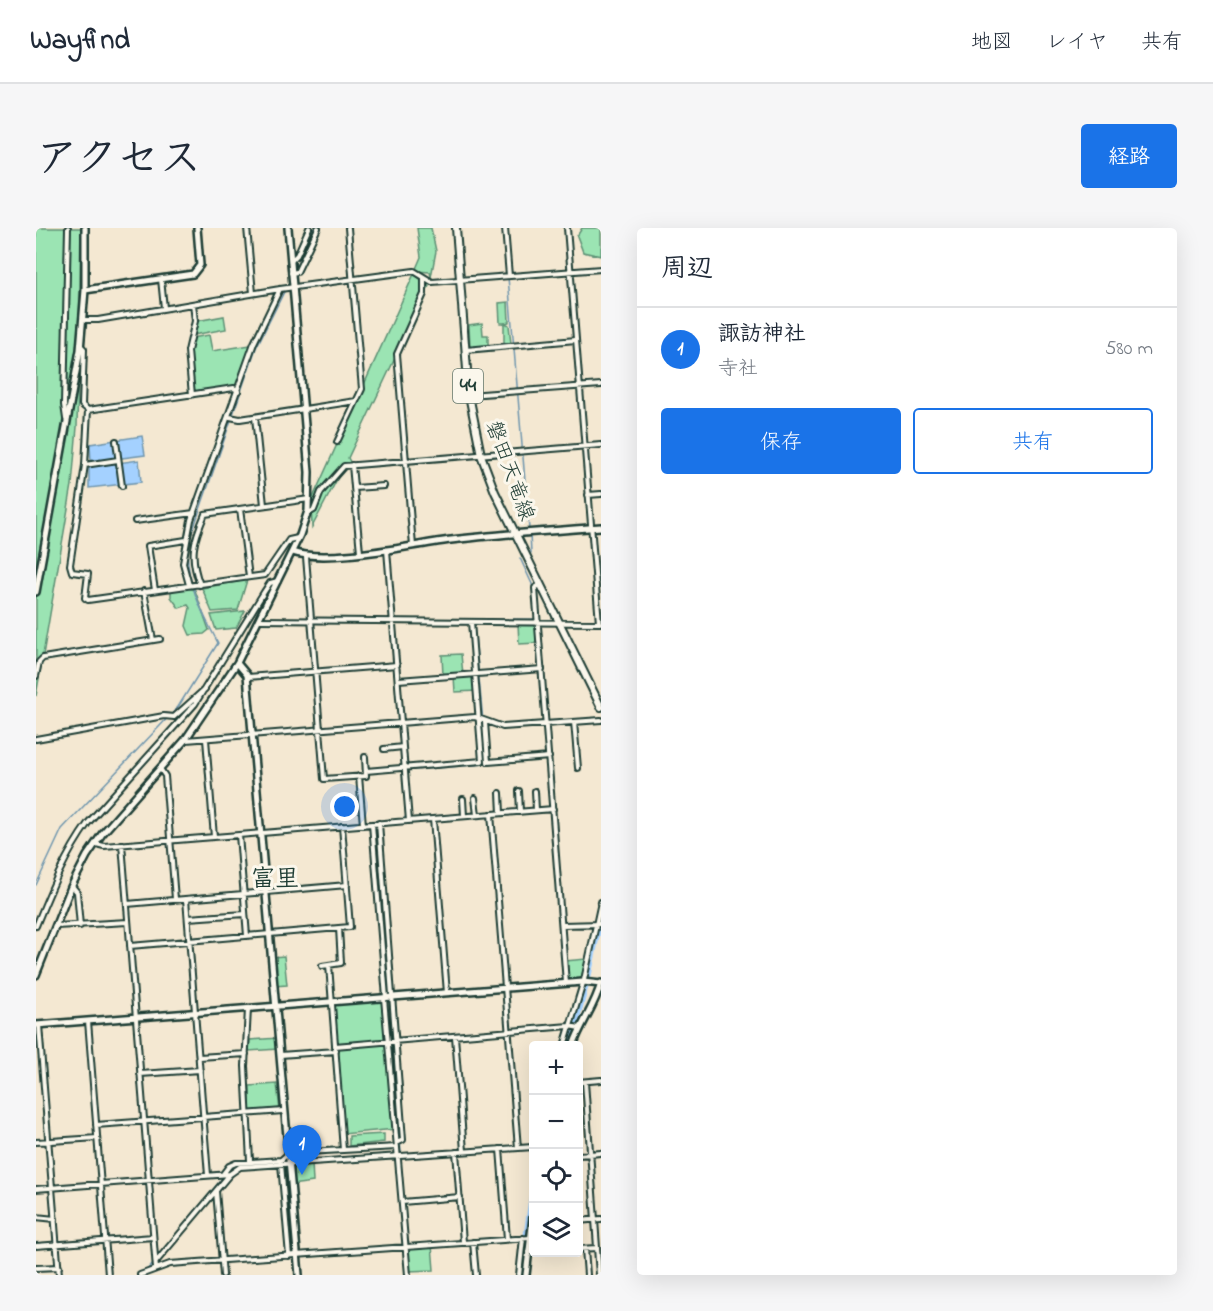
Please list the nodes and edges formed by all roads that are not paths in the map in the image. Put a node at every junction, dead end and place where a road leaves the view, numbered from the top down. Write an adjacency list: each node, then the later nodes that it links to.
1 (68, 228): 41 (street)
2 (85, 228): 23 (street)
3 (197, 228): 18 (street)
4 (247, 228): 24 (street)
5 (288, 228): 12 (street)
6 (310, 228): 12 (street)
7 (318, 228): 15 (street)
8 (348, 228): 19 (street)
9 (456, 228): 20 (main road, 磐田天竜線 / 44)
10 (505, 228): 16 (street)
11 (567, 228): 14 (street)
12 (290, 262): 15 (street)
13 (601, 269): 14 (street)
14 (570, 272): 16 (street); 28 (street)
15 (291, 273): 21 (street)
16 (509, 276): 20 (street)
17 (424, 278): 19 (street); 20 (street); 48 (street)
18 (161, 279): 23 (street); 26 (street)
19 (353, 279): 21 (street); 36 (street)
20 (460, 281): 30 (main road, 磐田天竜線 / 44)
21 (292, 287): 22 (street); 37 (street)
22 (280, 289): 24 (street); 33 (street)
23 (85, 290): 27 (street)
24 (253, 293): 25 (street)
25 (193, 304): 26 (street); 34 (street)
26 (164, 309): 27 (street)
27 (83, 320): 29 (street)
28 (576, 340): 30 (street); 32 (street)
29 (80, 346): 38 (street); 41 (street)
30 (465, 350): 35 (main road, 磐田天竜線 / 44)
31 (601, 385): 32 (street)
32 (580, 386): 35 (street); 45 (street)
33 (238, 391): 34 (street); 39 (street)
34 (192, 395): 38 (street)
35 (469, 396): 46 (main road, 磐田天竜線 / 44)
36 (356, 401): 37 (street); 43 (street)
37 (304, 409): 40 (street); 56 (street)
38 (88, 410): 49 (street)
39 (230, 417): 40 (street); 59 (street)
40 (255, 417): 57 (street)
41 (66, 421): 79 (street)
42 (116, 441): 47 (street)
43 (337, 442)
44 (601, 445): 45 (street)
45 (585, 446): 46 (street); 55 (street)
46 (481, 455): 48 (street); 64 (main road, 磐田天竜線 / 44)
47 (118, 460): 49 (street); 51 (street)
48 (405, 461): 50 (street); 67 (street)
49 (86, 465): 78 (street)
50 (352, 465): 53 (street); 60 (street)
51 (122, 486)
52 (384, 486): 53 (street)
53 (354, 488): 70 (street)
54 (601, 494): 55 (street)
55 (588, 495): 63 (street)
56 (309, 499): 57 (street); 60 (street)
57 (264, 505): 58 (street)
58 (240, 508): 72 (street); 75 (street)
59 (194, 513): 61 (street); 66 (street)
60 (307, 514): 65 (street)
61 (135, 521)
62 (601, 527): 63 (street)
63 (591, 528): 64 (street); 86 (street)
64 (515, 535): 67 (street); 76 (main road, 磐田天竜線 / 44)
65 (299, 537): 69 (street); 72 (street)
66 (186, 540): 74 (street); 77 (street)
67 (413, 547): 68 (street)
68 (387, 550): 70 (street); 82 (street)
69 (292, 552): 71 (street); 73 (street)
70 (360, 552): 71 (street)
71 (306, 557): 81 (street)
72 (249, 577): 75 (street)
73 (279, 581): 80 (street); 97 (street)
74 (189, 585): 75 (street); 77 (street)
75 (200, 585)
76 (540, 585): 84 (street); 85 (main road, 磐田天竜線 / 44)
77 (155, 590): 78 (street)
78 (144, 591): 88 (street)
79 (36, 592)
80 (259, 620): 81 (street); 89 (street)
81 (310, 622): 82 (street); 92 (street)
82 (394, 622): 83 (street); 90 (street)
83 (471, 622): 84 (street); 93 (street)
84 (538, 622): 85 (street); 91 (street)
85 (559, 622): 86 (street); 98 (main road, 磐田天竜線 / 44)
86 (600, 623)
87 (160, 639): 88 (street)
88 (153, 640): 94 (street)
89 (237, 663): 95 (street); 109 (street)
90 (397, 665): 92 (street); 96 (street)
91 (542, 669): 93 (street); 104 (street)
92 (315, 672): 95 (street); 105 (street)
93 (475, 674): 96 (street); 99 (street)
94 (36, 676)
95 (248, 677): 106 (street)
96 (398, 680): 103 (street)
97 (206, 688): 107 (street); 156 (street)
98 (601, 707)
99 (479, 718): 101 (street); 103 (street); 114 (street)
100 (601, 720): 102 (street)
101 (485, 722): 104 (street); 113 (street)
102 (574, 722): 104 (street); 115 (street)
103 (401, 723): 105 (street); 110 (street)
104 (546, 724): 113 (street)
105 (320, 729): 106 (street); 118 (street)
106 (253, 735): 108 (street); 137 (street)
107 (36, 739)
108 (206, 739): 109 (street); 139 (street)
109 (185, 740): 116 (street)
110 (403, 747): 111 (street); 114 (street)
111 (384, 749)
112 (365, 757): 117 (street)
113 (549, 757): 124 (street)
114 (405, 768): 117 (street); 132 (street)
115 (578, 768)
116 (161, 770): 140 (street); 141 (street)
117 (366, 771): 118 (street)
118 (359, 776): 135 (street)
119 (519, 791): 126 (street)
120 (535, 791): 125 (street)
121 (500, 792): 127 (street)
122 (475, 798): 129 (street)
123 (463, 799): 130 (street)
124 (553, 809): 125 (street); 155 (street)
125 (536, 810): 126 (street)
126 (520, 812): 127 (street)
127 (501, 813): 128 (street)
128 (491, 814): 129 (street); 170 (street)
129 (477, 815): 130 (street)
130 (464, 816): 131 (street)
131 (433, 819): 132 (street); 171 (street)
132 (409, 821): 133 (street)
133 (379, 823): 134 (street); 172 (street)
134 (372, 824): 135 (street); 172 (street)
135 (363, 825): 136 (street)
136 (342, 826): 137 (street); 144 (street)
137 (261, 833): 138 (street); 145 (street)
138 (239, 835): 139 (street); 146 (street)
139 (214, 837): 140 (street)
140 (170, 840): 142 (street); 148 (street)
141 (95, 844): 142 (street); 143 (street)
142 (122, 844): 150 (street)
143 (72, 885): 157 (street); 158 (street)
144 (347, 885): 145 (street); 159 (street)
145 (266, 892): 146 (street); 160 (street)
146 (243, 894): 147 (street); 151 (street)
147 (186, 899): 148 (street); 152 (street)
148 (175, 900): 150 (street)
149 (601, 902): 154 (street)
150 (127, 904): 153 (street)
151 (245, 914): 152 (street); 161 (street)
152 (188, 918): 162 (street)
153 (128, 922): 158 (street); 163 (street)
154 (598, 924): 155 (street); 167 (street)
155 (562, 925): 168 (street)
156 (36, 926)
157 (56, 926): 158 (street); 166 (street)
158 (80, 926)
159 (339, 928): 160 (street); 164 (street)
160 (269, 934): 161 (street); 174 (street)
161 (247, 936): 162 (street)
162 (190, 941): 163 (street); 176 (street)
163 (130, 946): 177 (street)
164 (328, 965): 165 (street); 173 (street)
165 (322, 966)
166 (36, 975)
167 (583, 982): 168 (street); 169 (street); 180 (street)
168 (566, 983): 170 (street)
169 (601, 983): 180 (street)
170 (505, 989): 171 (street); 181 (street)
171 (447, 993): 172 (street)
172 (388, 998): 173 (street); 183 (street); 183 (street)
173 (332, 1002): 174 (street); 186 (street)
174 (275, 1007): 175 (street); 188 (street)
175 (248, 1009): 176 (street); 187 (street)
176 (196, 1013): 177 (street); 189 (street)
177 (136, 1017): 178 (street); 191 (street)
178 (88, 1021): 179 (street); 200 (street)
179 (37, 1025): 193 (street)
180 (574, 1027): 181 (street); 184 (street); 185 (street)
181 (508, 1031): 182 (street); 206 (street)
182 (455, 1036): 183 (street); 209 (street)
183 (392, 1041): 186 (street); 204 (street); 204 (street)
184 (567, 1041)
185 (573, 1041)
186 (335, 1048): 188 (street); 208 (street)
187 (246, 1054): 189 (street); 197 (street)
188 (279, 1055): 196 (street)
189 (199, 1058): 190 (street)
190 (200, 1070): 191 (street); 198 (street)
191 (140, 1074): 199 (street)
192 (601, 1080): 195 (street)
193 (44, 1081): 194 (street); 202 (street)
194 (36, 1082)
195 (585, 1082): 212 (street)
196 (283, 1111): 197 (street); 216 (street)
197 (247, 1113): 198 (street); 215 (street)
198 (204, 1116): 199 (street); 218 (street)
199 (144, 1121): 200 (street); 219 (street)
200 (96, 1125): 201 (street)
201 (97, 1138): 202 (street); 220 (street)
202 (49, 1141): 203 (street); 221 (street)
203 (36, 1142)
204 (397, 1145): 208 (street); 214 (street)
205 (529, 1147): 206 (street)
206 (518, 1148): 207 (street)
207 (500, 1149): 209 (street); 234 (street)
208 (343, 1150): 216 (street)
209 (464, 1151): 210 (street)
210 (456, 1152): 214 (street); 224 (street)
211 (601, 1153): 212 (street)
212 (589, 1154): 213 (street); 229 (street)
213 (583, 1155)
214 (398, 1156): 216 (street); 225 (street)
215 (250, 1161): 216 (street); 217 (street)
216 (285, 1161): 217 (street); 243 (street)
217 (226, 1174): 218 (street); 223 (street)
218 (208, 1175): 219 (street)
219 (149, 1180): 220 (street); 232 (street)
220 (100, 1184): 221 (street); 235 (street)
221 (52, 1188): 222 (street); 227 (street)
222 (36, 1189)
223 (216, 1191): 244 (street); 245 (street)
224 (459, 1197): 225 (street); 236 (street)
225 (402, 1202): 240 (street)
226 (36, 1216): 227 (street)
227 (55, 1219): 238 (street)
228 (601, 1219): 229 (street)
229 (594, 1220): 230 (street); 241 (street)
230 (583, 1221)
231 (529, 1232): 233 (street)
232 (153, 1237): 235 (street); 245 (street)
233 (526, 1238): 234 (street); 256 (street); 257 (street)
234 (507, 1239): 237 (street)
235 (105, 1241): 238 (street); 251 (street)
236 (463, 1242): 237 (street); 240 (street)
237 (473, 1242): 255 (street)
238 (57, 1245): 239 (street); 246 (street)
239 (36, 1246)
240 (406, 1247): 243 (street); 254 (street)
241 (597, 1248): 242 (street); 259 (street)
242 (585, 1249): 258 (street)
243 (294, 1256): 244 (street); 253 (street)
244 (222, 1261): 248 (street); 252 (street)
245 (156, 1262): 248 (street)
246 (59, 1267): 247 (street); 250 (street)
247 (36, 1268)
248 (156, 1271): 249 (street)
249 (144, 1274)
250 (59, 1275)
251 (108, 1275)
252 (223, 1275)
253 (299, 1275)
254 (408, 1275)
255 (476, 1275)
256 (519, 1275)
257 (526, 1275)
258 (587, 1275)
259 (599, 1275)

